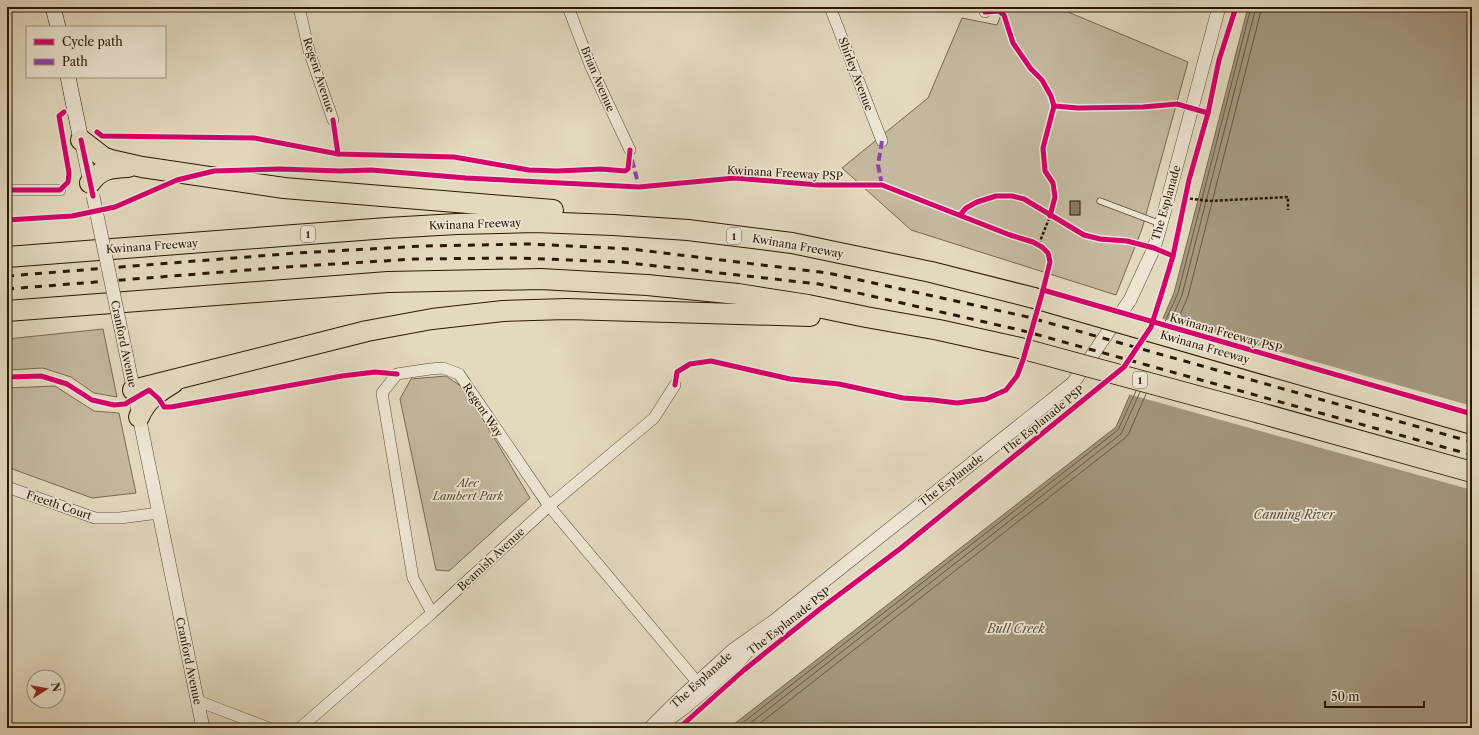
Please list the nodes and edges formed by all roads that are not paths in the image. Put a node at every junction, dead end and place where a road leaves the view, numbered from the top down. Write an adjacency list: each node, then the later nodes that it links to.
1 (53, 7): 6 (main road)
2 (299, 7): 8 (street, Regent Avenue)
3 (568, 7): 11 (street, Brian Avenue)
4 (830, 7): 10 (street, Shirley Avenue)
5 (1219, 7): 17 (street, The Esplanade)
6 (58, 26)
7 (68, 78): 9 (main road, Cranford Avenue)
8 (333, 120)
9 (81, 140): 12 (highway); 15 (street, Cranford Avenue)
10 (882, 142)
11 (630, 150)
12 (142, 167): 15 (highway); 19 (highway)
13 (7, 190): 14 (street)
14 (60, 190)
15 (91, 190): 24 (street, Cranford Avenue, bridge)
16 (1100, 202): 17 (lane)
17 (1161, 224): 32 (street, The Esplanade)
18 (7, 257): 19 (highway, Kwinana Freeway / 1)
19 (1027, 296): 26 (highway, Kwinana Freeway / 1, bridge)
20 (7, 311): 21 (highway, 1)
21 (866, 317): 22 (highway); 27 (highway, 1, bridge)
22 (183, 376): 24 (highway); 25 (highway)
23 (675, 385): 29 (street, Beamish Avenue)
24 (133, 390): 25 (street, Cranford Avenue)
25 (139, 417): 30 (street, Cranford Avenue)
26 (1472, 424)
27 (1472, 472)
28 (7, 487): 30 (street, Freeth Court)
29 (549, 506): 31 (street, Beamish Avenue); 31 (street, Regent Way); 32 (street, Regent Way)
30 (159, 513): 33 (street, Cranford Avenue)
31 (432, 613): 38 (street, Beamish Avenue)
32 (702, 687): 39 (street, The Esplanade); 40 (street, The Esplanade)
33 (198, 701): 36 (street, Cranford Avenue); 37 (street)
34 (7, 727): 35 (street)
35 (10, 728)
36 (203, 728)
37 (269, 728)
38 (300, 728)
39 (650, 728)
40 (656, 728)

